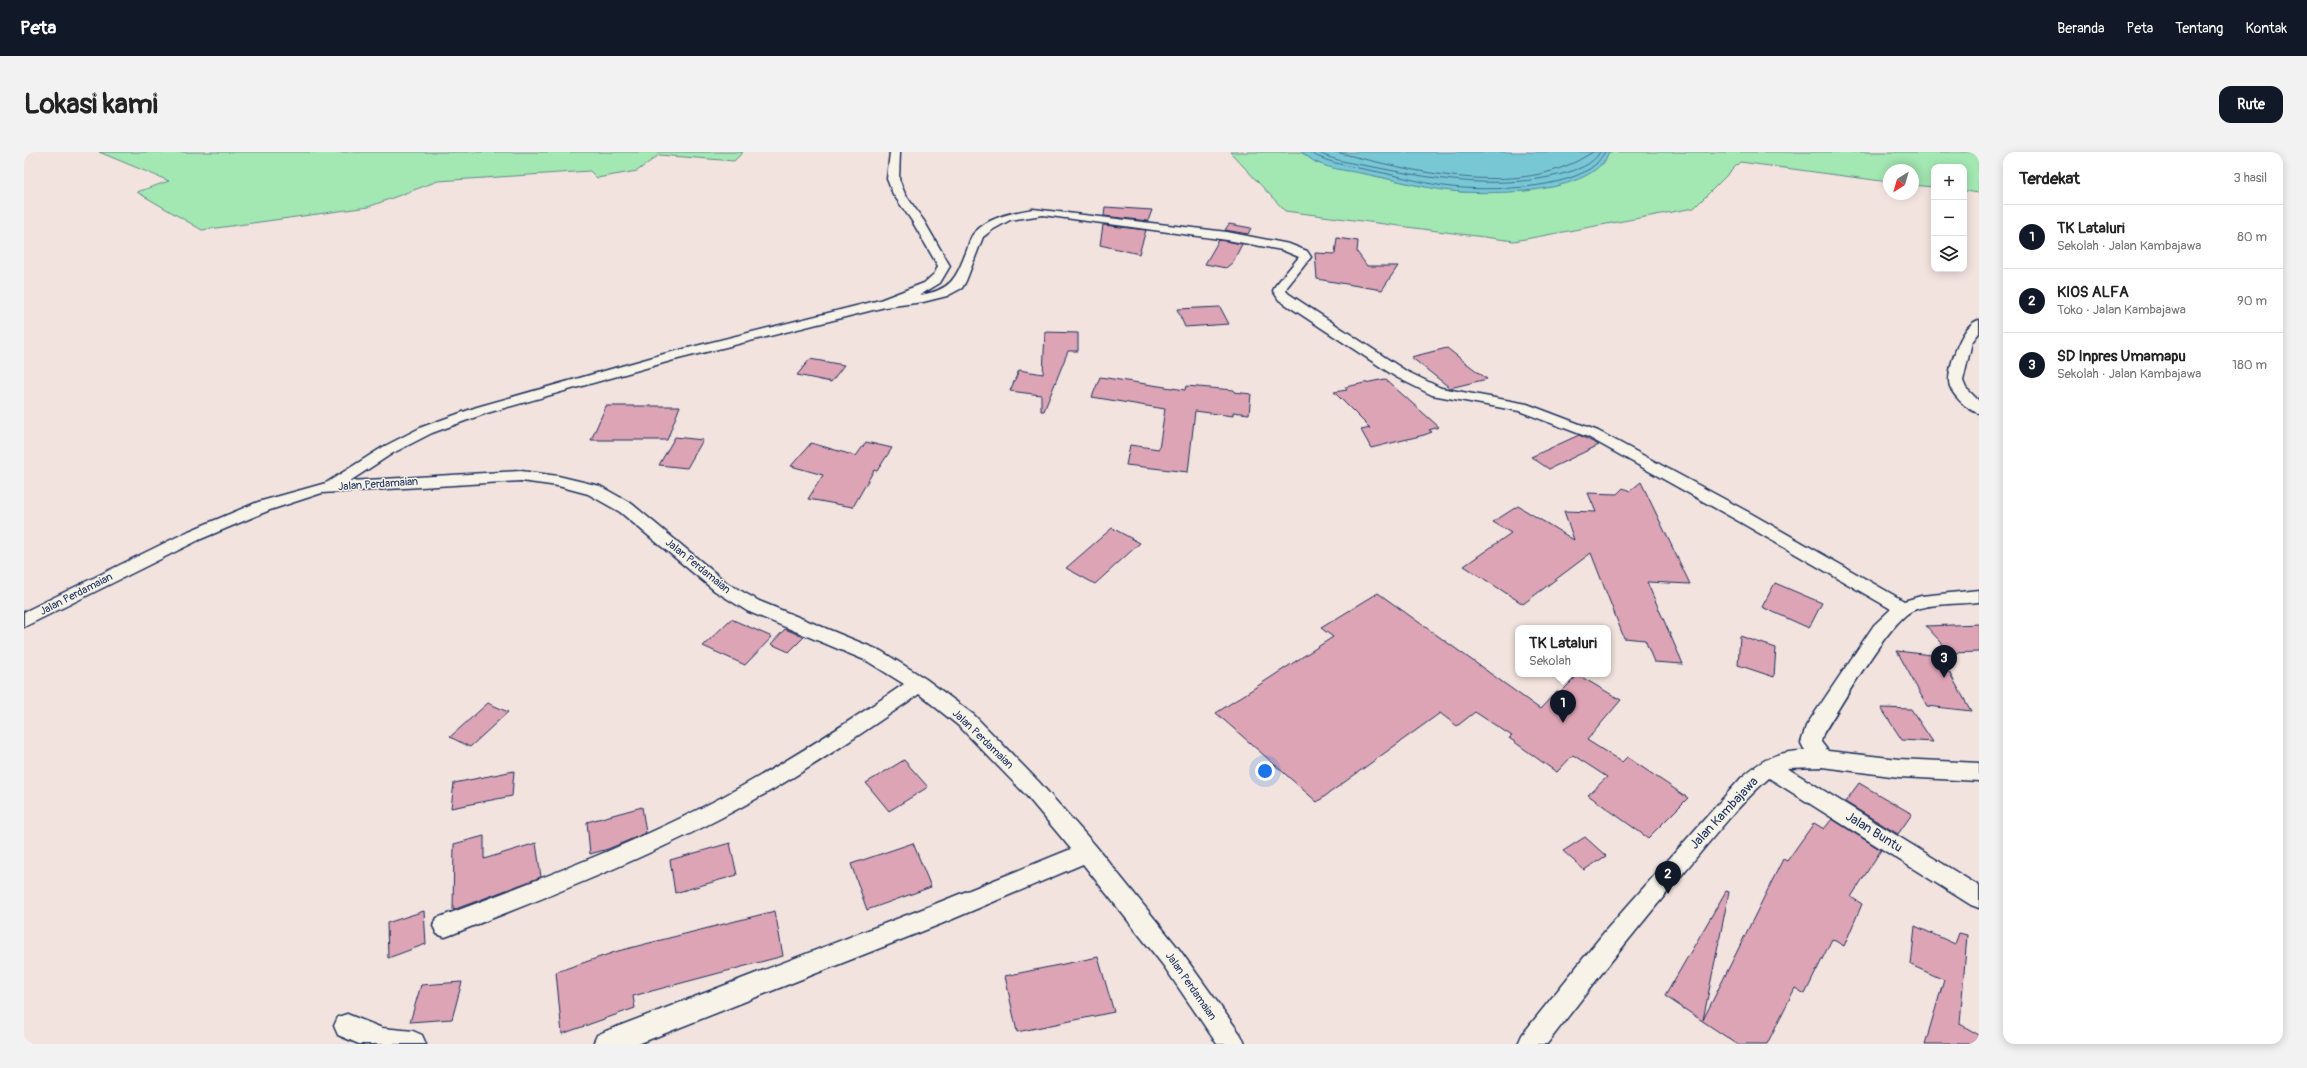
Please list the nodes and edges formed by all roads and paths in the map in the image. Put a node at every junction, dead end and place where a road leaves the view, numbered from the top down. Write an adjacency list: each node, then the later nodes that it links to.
1 (895, 152): 2 (street)
2 (885, 303): 5 (street); 7 (street)
3 (1979, 324): 4 (street)
4 (1979, 409)
5 (329, 487): 8 (street, Jalan Perdamaian); 9 (street, Jalan Perdamaian)
6 (1979, 596): 7 (street)
7 (1903, 608): 10 (street)
8 (24, 620)
9 (919, 684): 13 (street, Jalan Perdamaian); 15 (street)
10 (1822, 759): 11 (street, Jalan Kambajawa); 12 (street, Jalan Kambajawa)
11 (1768, 767): 14 (street, Jalan Buntu); 20 (street, Jalan Kambajawa)
12 (1979, 772)
13 (1087, 852): 18 (street); 19 (street, Jalan Perdamaian)
14 (1979, 898)
15 (445, 926)
16 (347, 1026): 17 (street)
17 (412, 1044)
18 (606, 1044)
19 (1232, 1044)
20 (1530, 1044)

